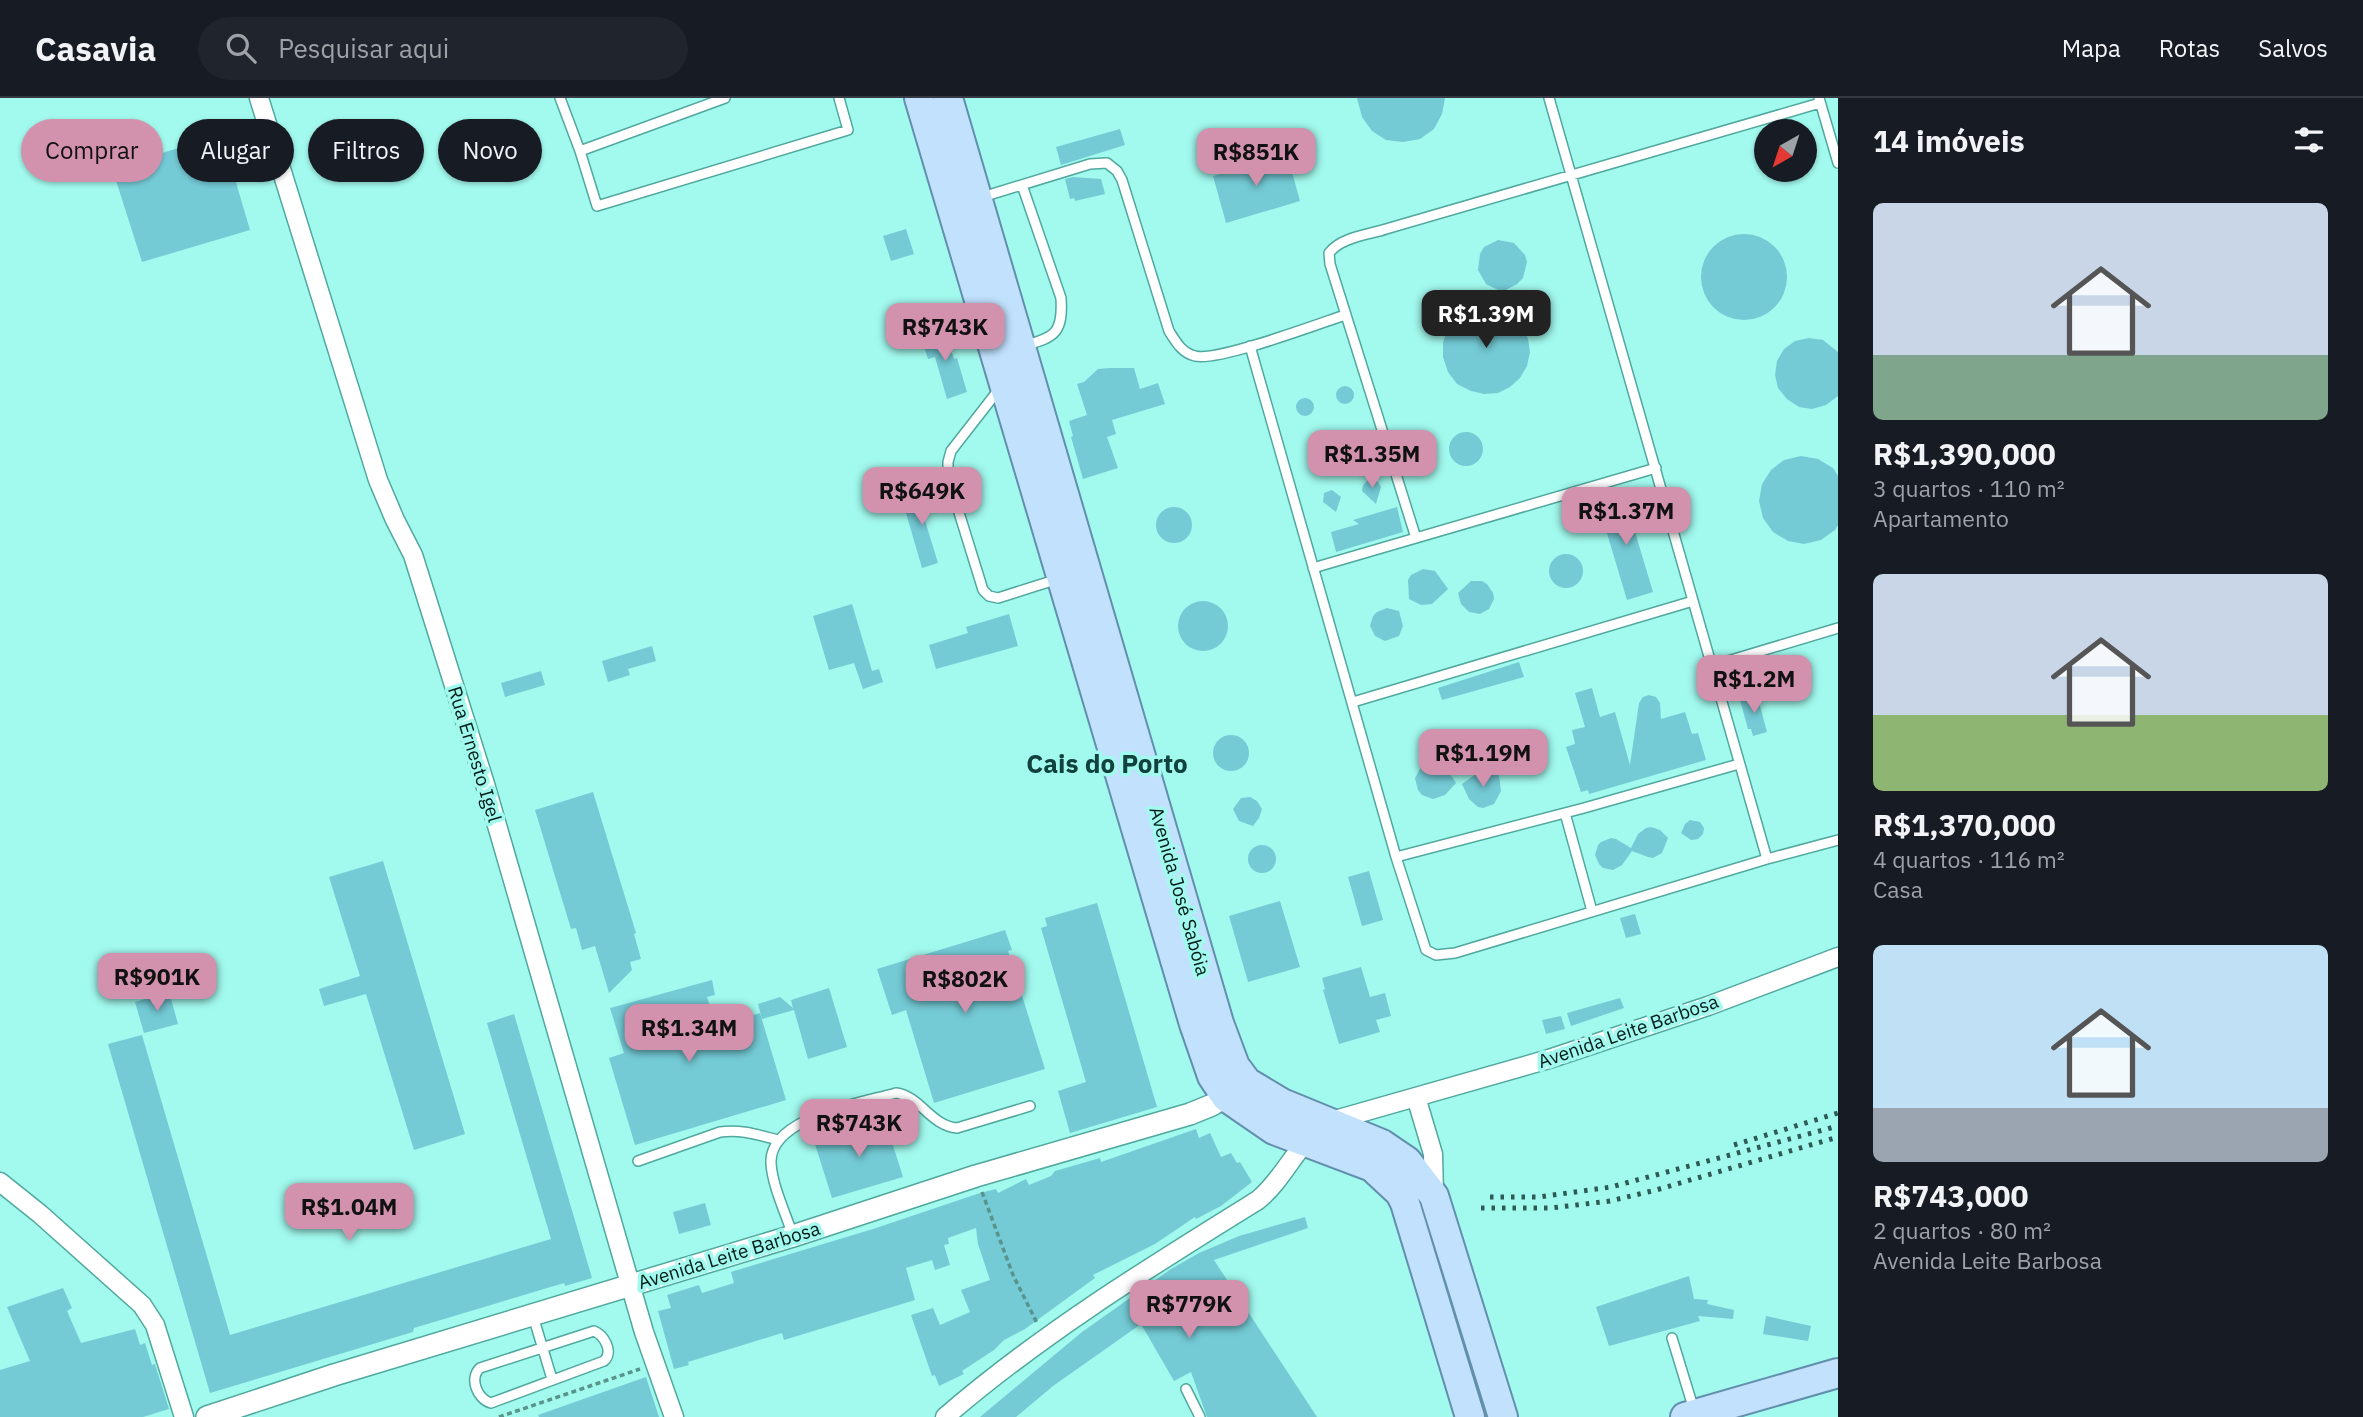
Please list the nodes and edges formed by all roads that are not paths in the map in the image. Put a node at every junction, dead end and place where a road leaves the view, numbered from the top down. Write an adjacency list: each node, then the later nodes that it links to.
1 (259, 98): 42 (street, Rua Ernesto Igel)
2 (560, 98): 8 (lane)
3 (725, 98): 8 (lane)
4 (839, 98): 8 (lane)
5 (1549, 98): 10 (lane)
6 (928, 99): 12 (main road, Avenida José Sabóia)
7 (1819, 100): 9 (lane); 10 (lane)
8 (580, 151)
9 (1838, 163)
10 (1572, 175): 13 (lane); 17 (lane)
11 (1023, 185): 12 (lane); 14 (lane); 15 (lane)
12 (964, 203): 14 (main road, Avenida José Sabóia); 16 (main road, Avenida José Sabóia)
13 (1345, 315): 15 (lane); 18 (lane)
14 (1020, 346): 32 (main road, Avenida José Sabóia)
15 (1250, 346): 19 (lane)
16 (1003, 384): 20 (main road, Avenida José Sabóia); 20 (lane)
17 (1657, 468): 18 (lane); 21 (lane)
18 (1416, 538): 19 (lane)
19 (1313, 568): 24 (lane)
20 (1061, 578): 32 (main road, Avenida José Sabóia)
21 (1693, 601): 23 (lane); 24 (lane)
22 (1838, 628): 23 (lane)
23 (1711, 666): 25 (lane)
24 (1353, 702): 28 (lane)
25 (1739, 764): 26 (lane); 29 (lane)
26 (1565, 813): 28 (lane); 30 (lane)
27 (1838, 840): 29 (lane)
28 (1396, 857): 30 (lane)
29 (1767, 859): 30 (lane)
30 (1592, 911)
31 (1838, 957): 33 (street, Avenida Leite Barbosa)
32 (1236, 1090): 35 (main road, Avenida José Sabóia); 37 (main road, Avenida José Sabóia); 41 (street, Avenida Leite Barbosa)
33 (1416, 1097): 35 (street, Avenida Leite Barbosa); 40 (street)
34 (1030, 1106): 36 (lane)
35 (1328, 1122): 37 (street); 40 (main road, Avenida José Sabóia)
36 (778, 1140): 38 (lane); 41 (lane)
37 (1302, 1143): 53 (street); 55 (main road, Avenida José Sabóia)
38 (638, 1161)
39 (0, 1182): 50 (street)
40 (1434, 1196): 56 (main road, Avenida José Sabóia)
41 (793, 1236): 42 (street, Avenida Leite Barbosa)
42 (630, 1285): 43 (street, Avenida Leite Barbosa); 52 (street, Rua Ernesto Igel)
43 (533, 1314): 45 (lane); 51 (street, Avenida Leite Barbosa)
44 (1672, 1338): 49 (lane)
45 (542, 1348): 47 (lane); 47 (lane); 47 (lane)
46 (1838, 1373): 49 (main road)
47 (552, 1379)
48 (1186, 1389): 54 (lane)
49 (1692, 1416)
50 (184, 1417)
51 (207, 1417)
52 (674, 1417)
53 (945, 1417)
54 (1200, 1417)
55 (1470, 1417)
56 (1503, 1417)

